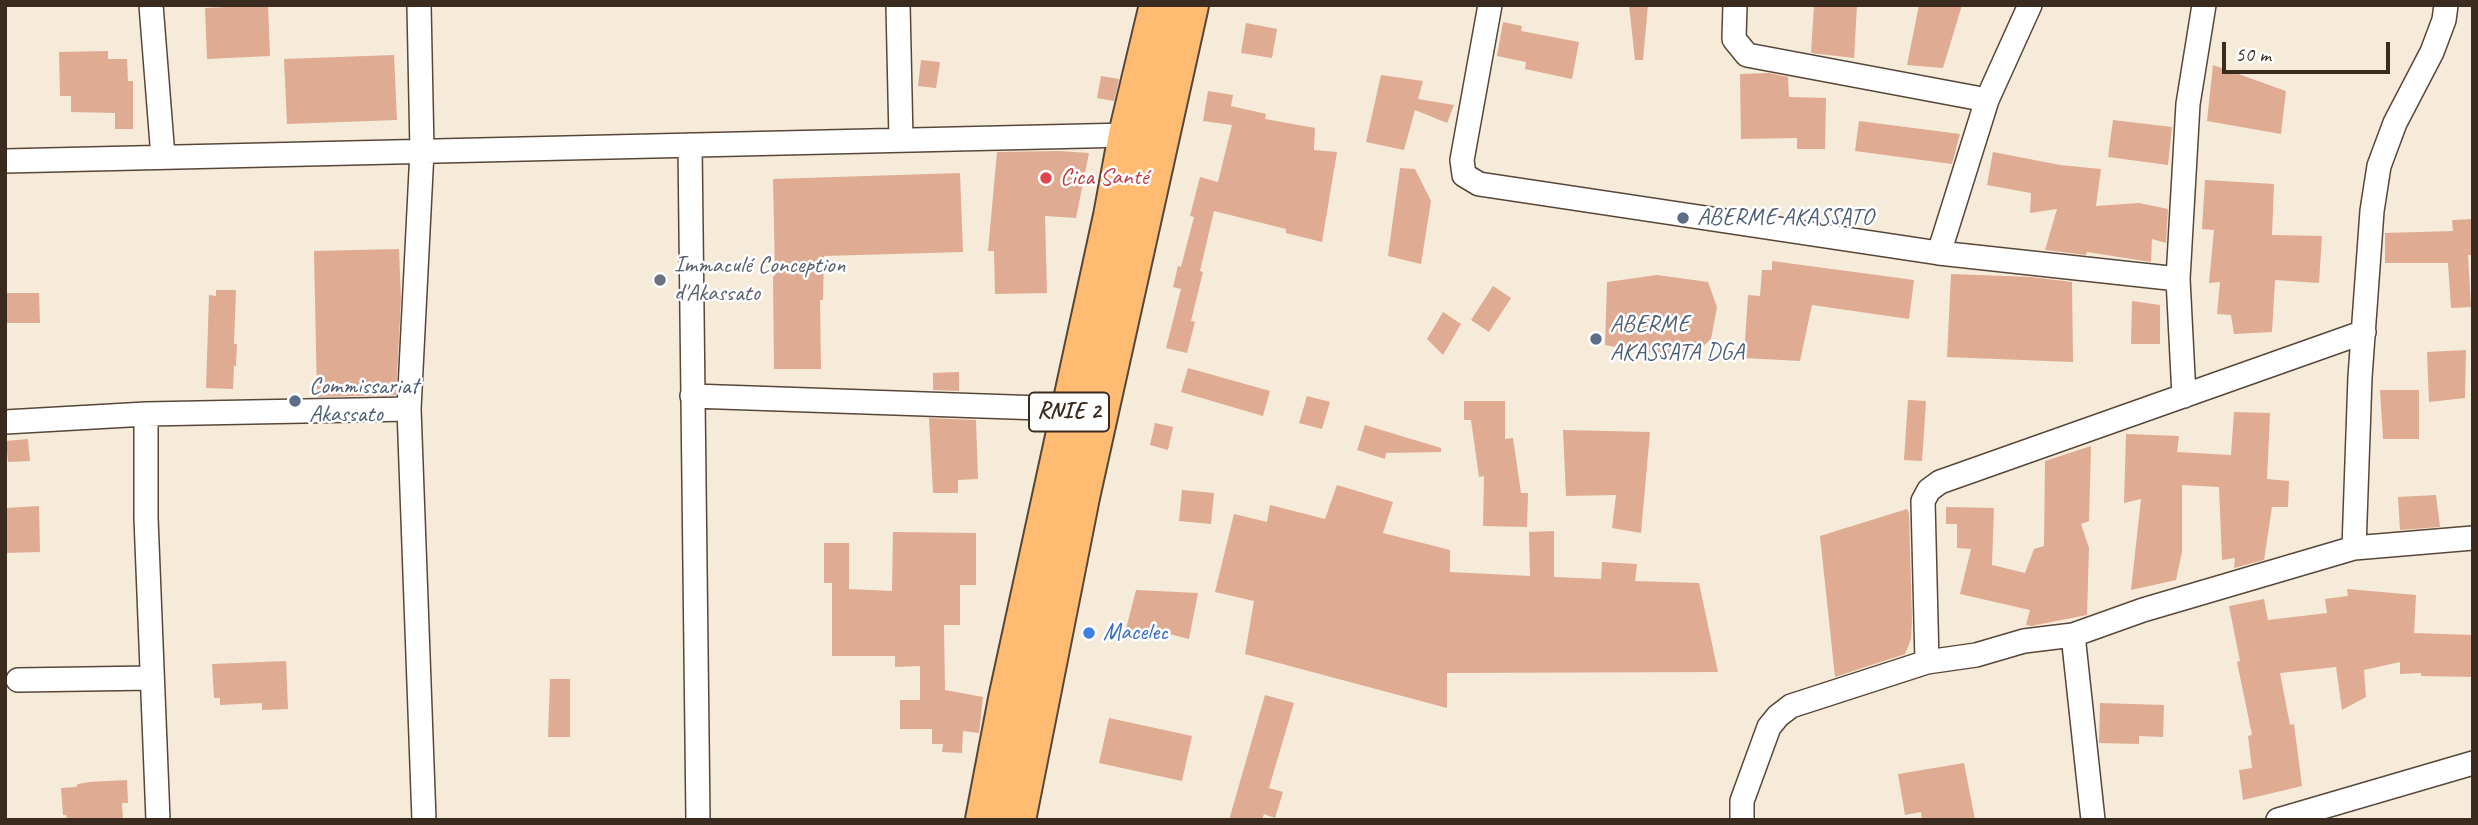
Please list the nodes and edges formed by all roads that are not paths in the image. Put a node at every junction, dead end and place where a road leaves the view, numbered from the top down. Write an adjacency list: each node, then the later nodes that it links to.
1 (151, 5): 16 (street)
2 (419, 5): 15 (street)
3 (898, 5): 13 (street)
4 (1159, 5): 12 (highway, RNIE 2 / RNIE 2)
5 (1189, 5): 38 (highway, RNIE 2 / RNIE 2)
6 (1490, 5): 18 (street)
7 (1735, 5): 11 (street)
8 (2030, 5): 11 (street)
9 (2203, 5): 19 (street)
10 (2446, 5): 20 (street)
11 (1987, 100): 18 (street)
12 (1128, 135): 13 (street); 24 (highway, RNIE 2 / RNIE 2)
13 (901, 140): 14 (street)
14 (690, 145): 15 (street); 21 (street)
15 (422, 151): 16 (street); 23 (street)
16 (163, 157): 17 (street)
17 (5, 161)
18 (1939, 253): 19 (street)
19 (2178, 279): 22 (street)
20 (2364, 332): 22 (street); 28 (street)
21 (692, 396): 24 (street); 36 (street)
22 (2184, 396): 30 (street)
23 (409, 409): 25 (street); 35 (street)
24 (1070, 409): 37 (highway, RNIE 2 / RNIE 2)
25 (146, 414): 26 (street); 31 (street)
26 (5, 422)
27 (2473, 538): 28 (street)
28 (2354, 548): 29 (street)
29 (2073, 635): 30 (street); 40 (street)
30 (1927, 662): 39 (street)
31 (152, 678): 32 (street); 34 (street)
32 (18, 680)
33 (2473, 763): 41 (street)
34 (158, 820)
35 (424, 820)
36 (698, 820)
37 (985, 820)
38 (1016, 820)
39 (1742, 820)
40 (2093, 820)
41 (2278, 820)

